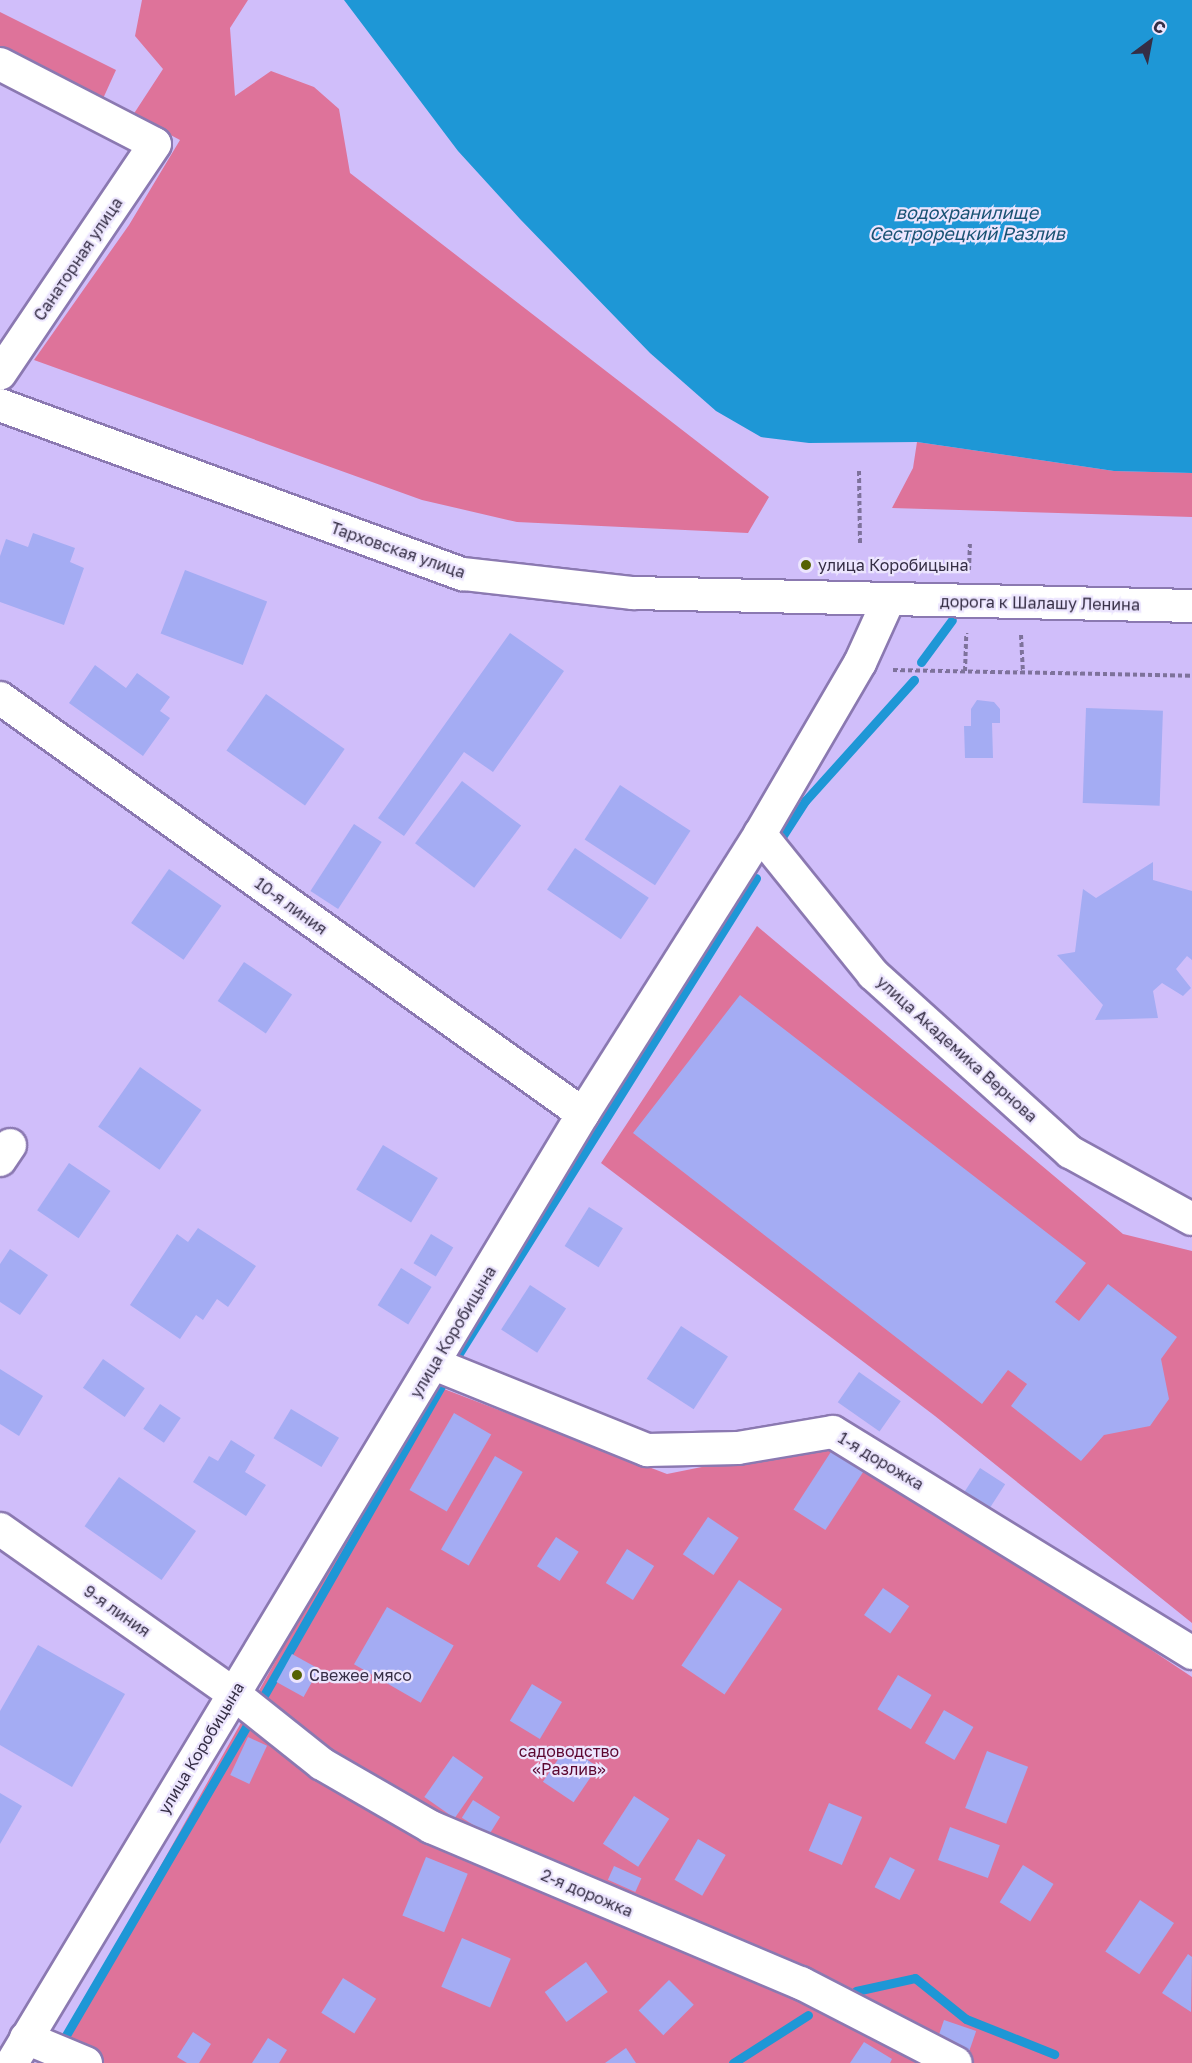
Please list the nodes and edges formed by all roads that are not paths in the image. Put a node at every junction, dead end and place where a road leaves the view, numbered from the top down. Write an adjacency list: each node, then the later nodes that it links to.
1 (0, 64): 2 (street, Санаторная улица)
2 (0, 374)
3 (0, 405): 4 (street, Тарховская улица)
4 (888, 599): 5 (street, дорога к Шалашу Ленина); 7 (street, улица Коробицына)
5 (1192, 606)
6 (0, 698): 8 (street, 10-я линия)
7 (760, 834): 8 (street, улица Коробицына); 9 (street, улица Академика Вернова)
8 (583, 1114): 10 (street, улица Коробицына)
9 (1192, 1219)
10 (434, 1364): 12 (street, 1-я дорожка); 13 (street, улица Коробицына)
11 (0, 1528): 13 (street, 9-я линия)
12 (1192, 1653)
13 (234, 1694): 14 (street, улица Коробицына); 16 (street, 2-я дорожка)
14 (19, 2051): 15 (street)
15 (86, 2063)
16 (956, 2063)

